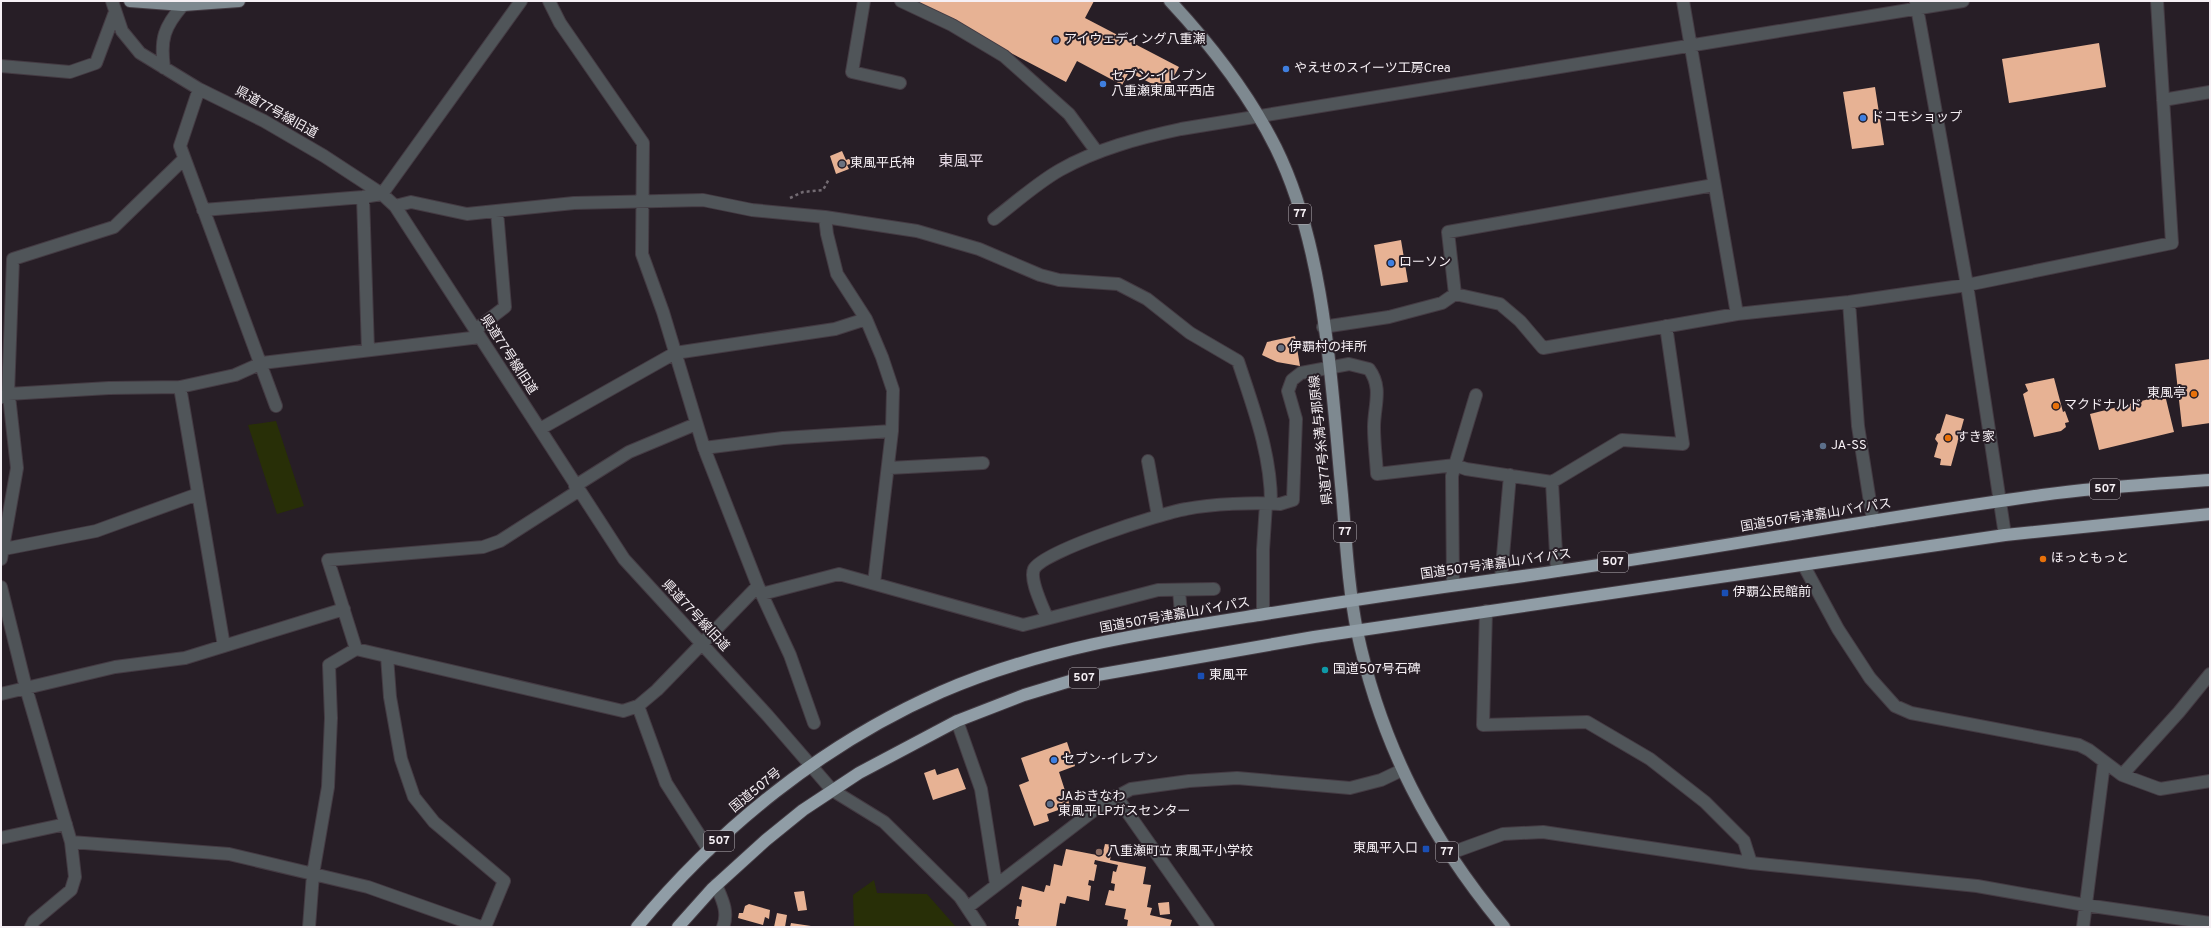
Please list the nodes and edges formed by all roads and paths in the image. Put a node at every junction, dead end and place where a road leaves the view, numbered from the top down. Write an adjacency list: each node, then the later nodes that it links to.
1 (130, 1): 11 (main road)
2 (239, 1): 11 (main road)
3 (521, 1): 26 (street)
4 (549, 1): 28 (street)
5 (864, 1): 17 (street)
6 (901, 1): 22 (street)
7 (1170, 1): 21 (main road, 県道77号糸満与那原線 / 77)
8 (1683, 1): 14 (street)
9 (1963, 1): 12 (street)
10 (2157, 1): 20 (street)
11 (183, 5): 16 (street)
12 (1917, 5): 14 (street); 35 (street)
13 (113, 7): 15 (street); 16 (street, 県道77号線旧道)
14 (1692, 45): 21 (street); 25 (street)
15 (1, 66)
16 (164, 68): 18 (street, 県道77号線旧道)
17 (900, 83)
18 (199, 89): 23 (street); 26 (street, 県道77号線旧道)
19 (2210, 92): 20 (street)
20 (2163, 100): 35 (street)
21 (1257, 115): 22 (street); 41 (main road, 県道77号糸満与那原線 / 77)
22 (1098, 152): 34 (street)
23 (184, 159): 30 (street); 47 (street)
24 (830, 179): 31 (path)
25 (1714, 185): 36 (street); 38 (street)
26 (382, 194): 27 (street); 29 (street, 県道77号線旧道)
27 (363, 197): 30 (street); 43 (street)
28 (644, 203): 31 (street); 32 (street); 44 (street)
29 (395, 206): 32 (street); 42 (street, 県道77号線旧道)
30 (203, 210): 45 (street)
31 (767, 210): 33 (street)
32 (497, 211): 42 (street)
33 (825, 216): 39 (street); 65 (street)
34 (994, 219)
35 (1967, 285): 37 (street); 64 (street)
36 (1455, 294): 40 (street); 41 (street)
37 (1849, 302): 38 (street); 68 (street)
38 (1737, 314): 40 (street)
39 (866, 319): 44 (street); 53 (street)
40 (1666, 326): 61 (street)
41 (1323, 327): 46 (main road, 県道77号糸満与那原線 / 77)
42 (477, 333): 43 (street); 52 (street, 県道77号線旧道)
43 (368, 350): 45 (street)
44 (675, 353): 51 (street); 52 (street)
45 (262, 363): 47 (street); 50 (street)
46 (1329, 368): 57 (street); 65 (street); 80 (main road, 県道77号糸満与那原線 / 77)
47 (180, 387): 63 (street)
48 (1476, 395): 57 (street)
49 (1, 396): 70 (street)
50 (276, 406)
51 (696, 424): 54 (street); 62 (street)
52 (540, 429): 62 (street, 県道77号線旧道)
53 (892, 431): 54 (street); 58 (street)
54 (704, 448): 78 (street)
55 (1148, 461): 67 (street)
56 (983, 463): 58 (street)
57 (1456, 465): 59 (street); 75 (street)
58 (889, 468): 74 (street)
59 (1510, 475): 61 (street); 73 (street)
60 (2210, 480): 64 (highway, 国道507号津嘉山バイパス / 507)
61 (1552, 482): 72 (street)
62 (577, 489): 81 (street); 87 (street, 県道77号線旧道)
63 (198, 494): 70 (street); 88 (street)
64 (2000, 502): 68 (highway, 国道507号津嘉山バイパス / 507); 69 (street)
65 (1268, 503): 67 (street); 83 (street)
66 (2210, 514): 69 (highway, 507)
67 (1158, 516): 84 (street)
68 (1873, 521): 72 (highway, 国道507号津嘉山バイパス / 507)
69 (2005, 535): 71 (highway, 507)
70 (2, 554)
71 (1804, 566): 82 (highway, 507); 97 (street)
72 (1557, 571): 73 (highway, 国道507号津嘉山バイパス / 507)
73 (1501, 579): 75 (highway, 国道507号津嘉山バイパス / 507)
74 (874, 583): 78 (street); 84 (street)
75 (1453, 585): 80 (highway, 国道507号津嘉山バイパス / 507)
76 (1, 587): 92 (street)
77 (1214, 589): 79 (street)
78 (760, 590): 87 (street); 96 (street)
79 (1179, 590): 84 (street); 85 (street)
80 (1353, 600): 83 (highway, 国道507号津嘉山バイパス / 507); 86 (main road, 県道77号糸満与那原線 / 77)
81 (344, 609): 88 (street); 89 (street)
82 (1486, 611): 86 (highway, 507); 109 (street)
83 (1264, 614): 85 (highway, 国道507号津嘉山バイパス / 507)
84 (1047, 618)
85 (1182, 626): 98 (highway, 国道507号津嘉山バイパス / 507)
86 (1358, 631): 95 (highway, 507); 99 (main road, 県道77号糸満与那原線 / 77)
87 (702, 644): 94 (street); 98 (street, 県道77号線旧道)
88 (224, 646): 92 (street)
89 (356, 649): 90 (street); 110 (street)
90 (387, 656): 94 (street); 119 (street)
91 (2210, 674): 100 (street)
92 (26, 688): 93 (street); 104 (street)
93 (1, 694)
94 (638, 706): 107 (street)
95 (957, 721): 102 (highway, 507); 111 (street)
96 (814, 723)
97 (2104, 762): 100 (street); 113 (street)
98 (810, 765): 102 (street, 県道77号線旧道); 107 (highway, 国道507号 / 507)
99 (1402, 770): 103 (street); 108 (main road, 県道77号糸満与那原線 / 77)
100 (2122, 775): 101 (street)
101 (2210, 781)
102 (832, 790): 112 (highway, 507); 114 (street, 県道77号線旧道)
103 (1116, 796): 111 (street); 124 (street)
104 (66, 824): 105 (street); 106 (street)
105 (1, 838)
106 (71, 842): 110 (street); 116 (street)
107 (710, 850): 120 (highway, 国道507号 / 507)
108 (1448, 854): 109 (street); 125 (main road, 県道77号糸満与那原線 / 77)
109 (1751, 863): 113 (street)
110 (313, 874): 117 (street); 118 (street)
111 (996, 884): 114 (street)
112 (716, 885): 121 (highway, 507); 122 (street)
113 (2084, 905): 115 (street); 126 (street)
114 (968, 907): 123 (street, 県道77号線旧道)
115 (2210, 923)
116 (31, 927)
117 (309, 927)
118 (481, 927)
119 (485, 927)
120 (637, 927)
121 (678, 927)
122 (723, 927)
123 (980, 927)
124 (1208, 927)
125 (1504, 927)
126 (2083, 927)

